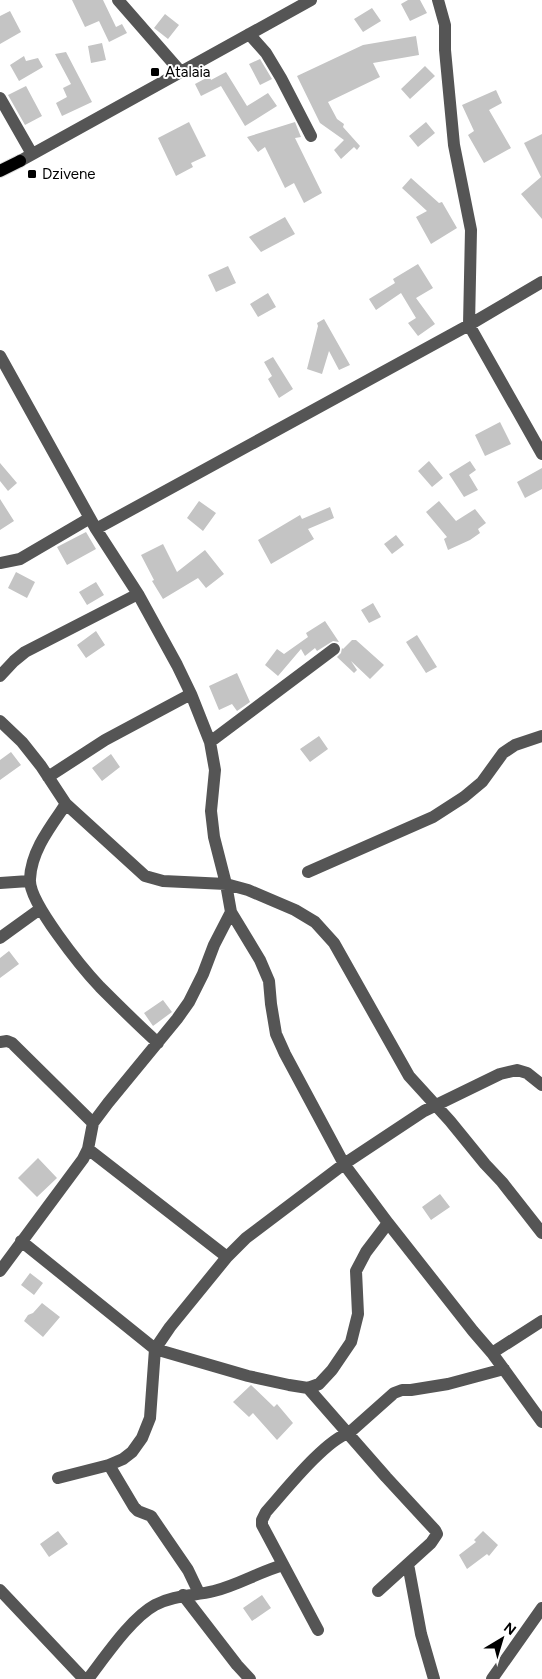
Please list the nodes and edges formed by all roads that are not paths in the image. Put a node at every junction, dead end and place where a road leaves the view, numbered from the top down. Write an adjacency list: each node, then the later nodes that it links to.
1 (118, 0): 5 (street)
2 (311, 0): 4 (street)
3 (438, 0): 12 (street)
4 (249, 34): 5 (street); 7 (street)
5 (180, 71): 8 (street)
6 (0, 98): 8 (street)
7 (311, 136)
8 (32, 154): 9 (street)
9 (20, 161): 10 (main road)
10 (0, 172)
11 (542, 282): 12 (street)
12 (469, 326): 14 (street); 16 (street)
13 (0, 356): 16 (street)
14 (538, 439): 15 (street)
15 (542, 454)
16 (93, 524): 17 (street); 18 (street)
17 (0, 563)
18 (138, 594): 20 (street); 21 (street)
19 (334, 649): 24 (street)
20 (0, 676)
21 (191, 694): 24 (street); 25 (street)
22 (0, 721): 25 (street)
23 (542, 736): 27 (street)
24 (210, 742): 30 (street)
25 (48, 777): 26 (street)
26 (66, 804): 28 (street); 30 (street)
27 (308, 872)
28 (29, 880): 29 (street); 31 (street)
29 (0, 882)
30 (226, 884): 32 (street); 37 (street)
31 (40, 908): 33 (street); 35 (street)
32 (231, 912): 35 (street); 40 (street)
33 (0, 938)
34 (0, 1042): 38 (street)
35 (158, 1043): 38 (street)
36 (542, 1085): 37 (street)
37 (435, 1106): 40 (street); 42 (street)
38 (93, 1123): 39 (street)
39 (88, 1149): 43 (street); 44 (street)
40 (344, 1164): 41 (street); 44 (street)
41 (388, 1224): 48 (street); 50 (street)
42 (542, 1232)
43 (21, 1242): 45 (street); 47 (street)
44 (227, 1257): 47 (street)
45 (0, 1271)
46 (542, 1321): 48 (street)
47 (155, 1349): 50 (street); 53 (street)
48 (492, 1353): 49 (street)
49 (504, 1370): 51 (street); 52 (street)
50 (308, 1388): 52 (street)
51 (542, 1422)
52 (349, 1433): 55 (street); 56 (street)
53 (109, 1465): 54 (street); 59 (street)
54 (58, 1478)
55 (408, 1564): 58 (street); 65 (street)
56 (283, 1565): 59 (street); 62 (street)
57 (0, 1590): 63 (street)
58 (378, 1591)
59 (199, 1593): 60 (street)
60 (182, 1595): 63 (street); 64 (street)
61 (540, 1615): 66 (street)
62 (318, 1630)
63 (86, 1679)
64 (250, 1679)
65 (434, 1679)
66 (492, 1679)

